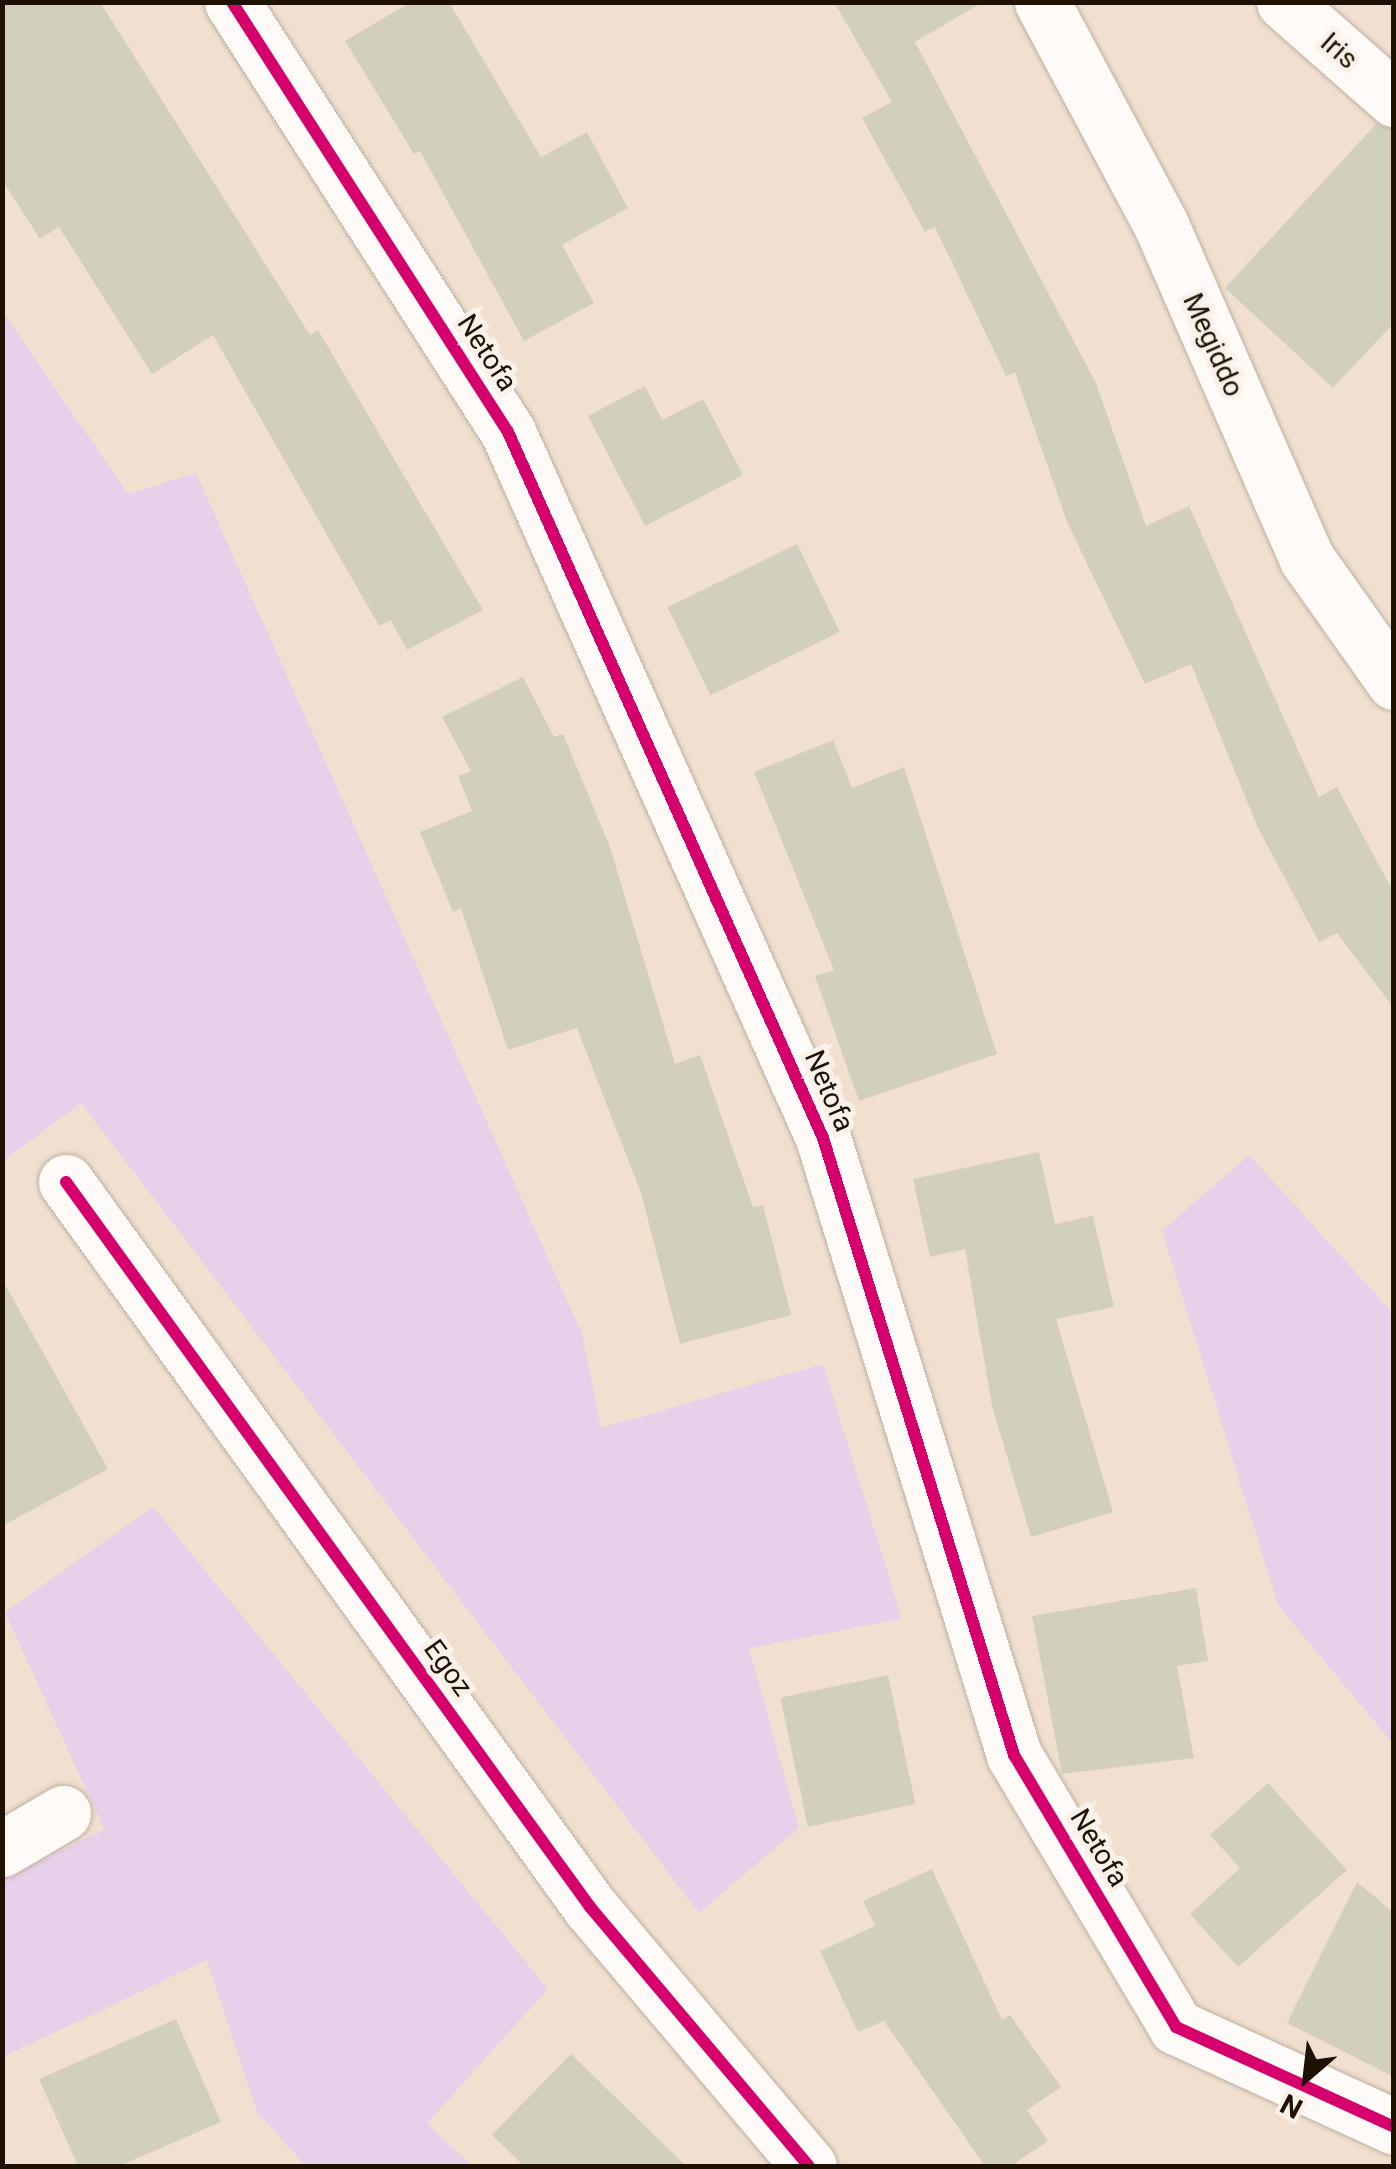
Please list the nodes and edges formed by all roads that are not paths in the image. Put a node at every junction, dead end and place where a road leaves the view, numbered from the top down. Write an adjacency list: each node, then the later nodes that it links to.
1 (232, 2): 9 (street, Netofa)
2 (1042, 2): 5 (street, Megiddo)
3 (1284, 2): 4 (street, Iris)
4 (1394, 99)
5 (1394, 682)
6 (66, 1182): 10 (street, Egoz)
7 (62, 1813): 8 (street)
8 (2, 1849)
9 (1394, 2128)
10 (809, 2166)

